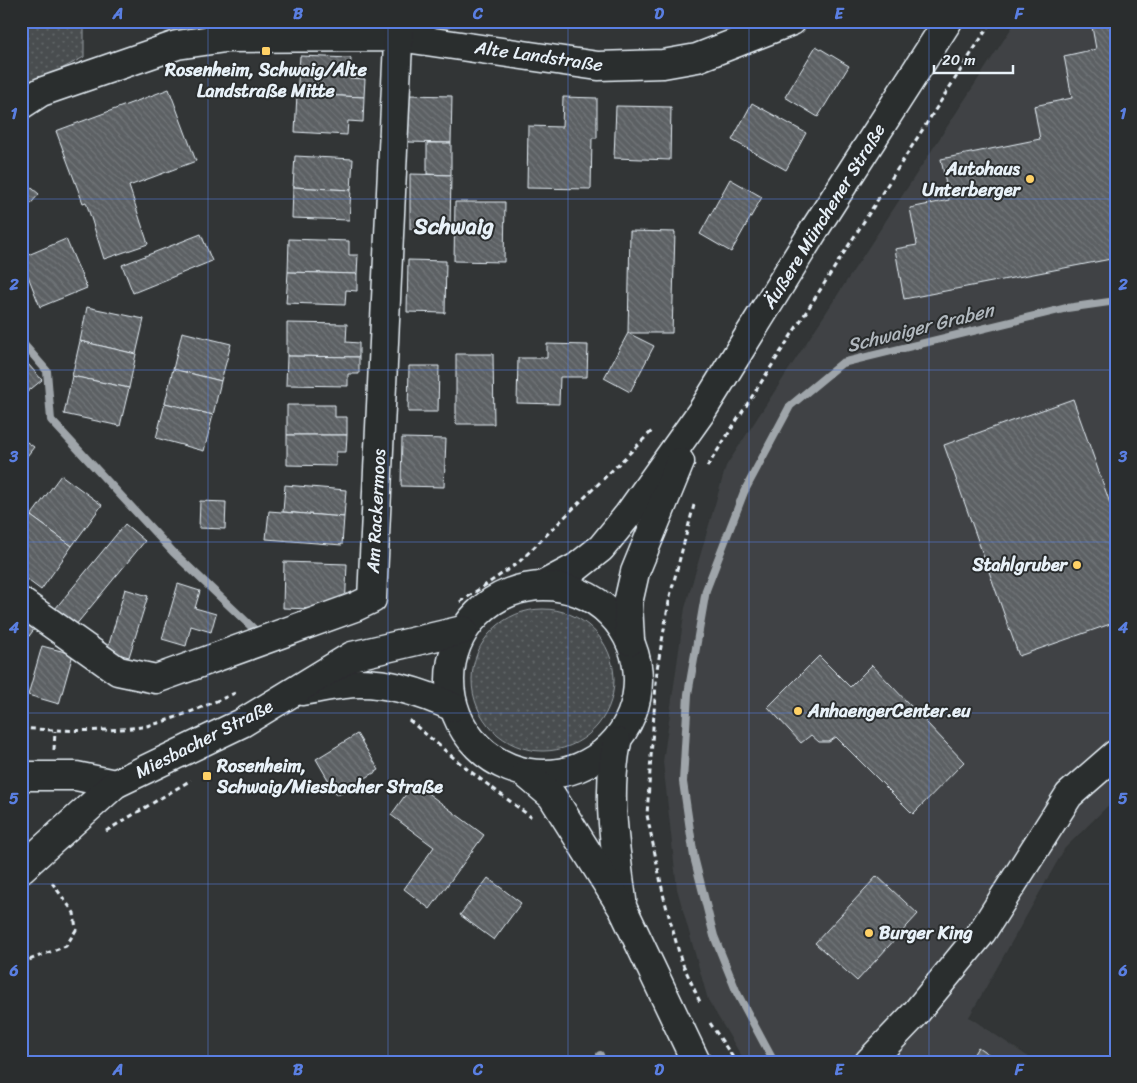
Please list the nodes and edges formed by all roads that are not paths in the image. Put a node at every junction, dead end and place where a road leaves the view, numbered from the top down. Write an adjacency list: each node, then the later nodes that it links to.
1 (792, 21): 3 (main road, Alte Landstraße)
2 (948, 21): 5 (main road, Äußere Münchener Straße)
3 (399, 29): 4 (main road, Alte Landstraße); 7 (main road, Am Rackermoos)
4 (21, 105)
5 (702, 411): 6 (main road, Äußere Münchener Straße); 9 (main road, Äußere Münchener Straße)
6 (543, 585): 8 (main road); 9 (main road)
7 (21, 602)
8 (460, 618): 10 (main road, Miesbacher Straße); 11 (main road)
9 (630, 641): 12 (main road)
10 (293, 692): 11 (main road, Miesbacher Straße); 16 (main road, Miesbacher Straße)
11 (453, 707): 14 (main road)
12 (616, 742): 14 (main road); 18 (main road)
13 (1116, 754): 20 (main road)
14 (526, 774): 18 (main road)
15 (21, 776): 16 (main road, Miesbacher Straße)
16 (115, 784): 17 (main road, Miesbacher Straße)
17 (25, 856)
18 (624, 909): 19 (main road)
19 (696, 1062)
20 (869, 1062)

